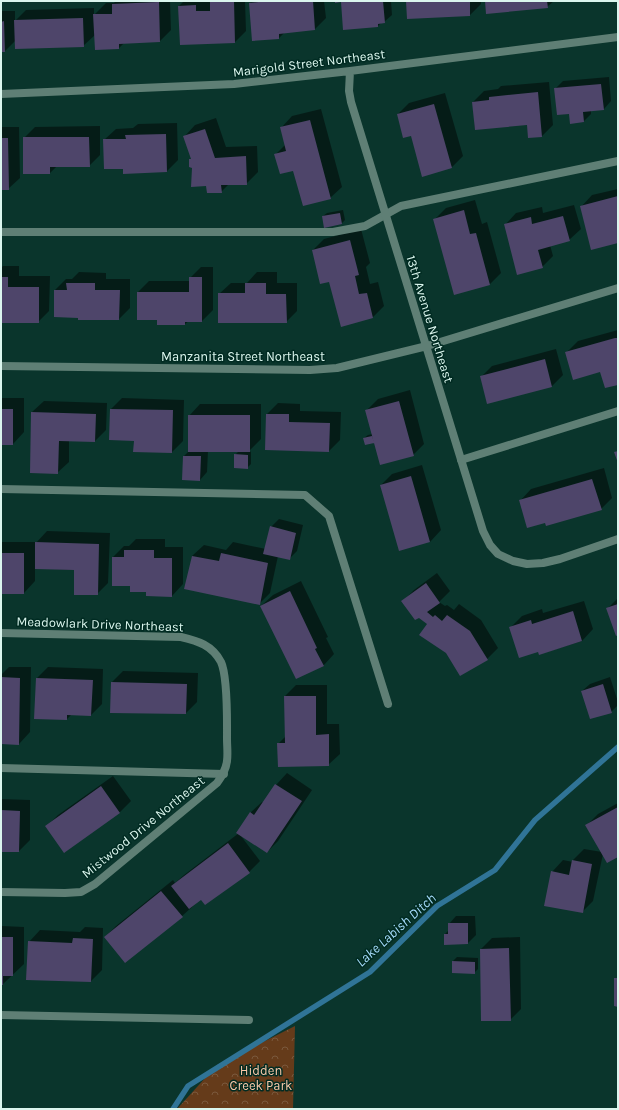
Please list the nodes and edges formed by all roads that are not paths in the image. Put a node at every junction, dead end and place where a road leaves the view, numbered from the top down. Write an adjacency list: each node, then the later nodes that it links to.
1 (618, 37): 2 (street, Marigold Street Northeast)
2 (350, 71): 3 (street, Marigold Street Northeast); 5 (street, 13th Avenue Northeast)
3 (1, 94)
4 (618, 161): 5 (street)
5 (385, 215): 6 (street); 8 (street, 13th Avenue Northeast)
6 (1, 232)
7 (618, 288): 8 (street, Manzanita Street Northeast)
8 (427, 346): 9 (street, Manzanita Street Northeast); 11 (street, 13th Avenue Northeast)
9 (1, 366)
10 (618, 411): 11 (street)
11 (461, 460): 13 (street, 13th Avenue Northeast)
12 (1, 489): 15 (street)
13 (618, 539)
14 (1, 633): 17 (street, Meadowlark Drive Northeast)
15 (388, 704)
16 (1, 768): 17 (street)
17 (224, 774): 18 (street, Mistwood Drive Northeast)
18 (1, 892)
19 (1, 1016): 20 (street)
20 (248, 1020)

